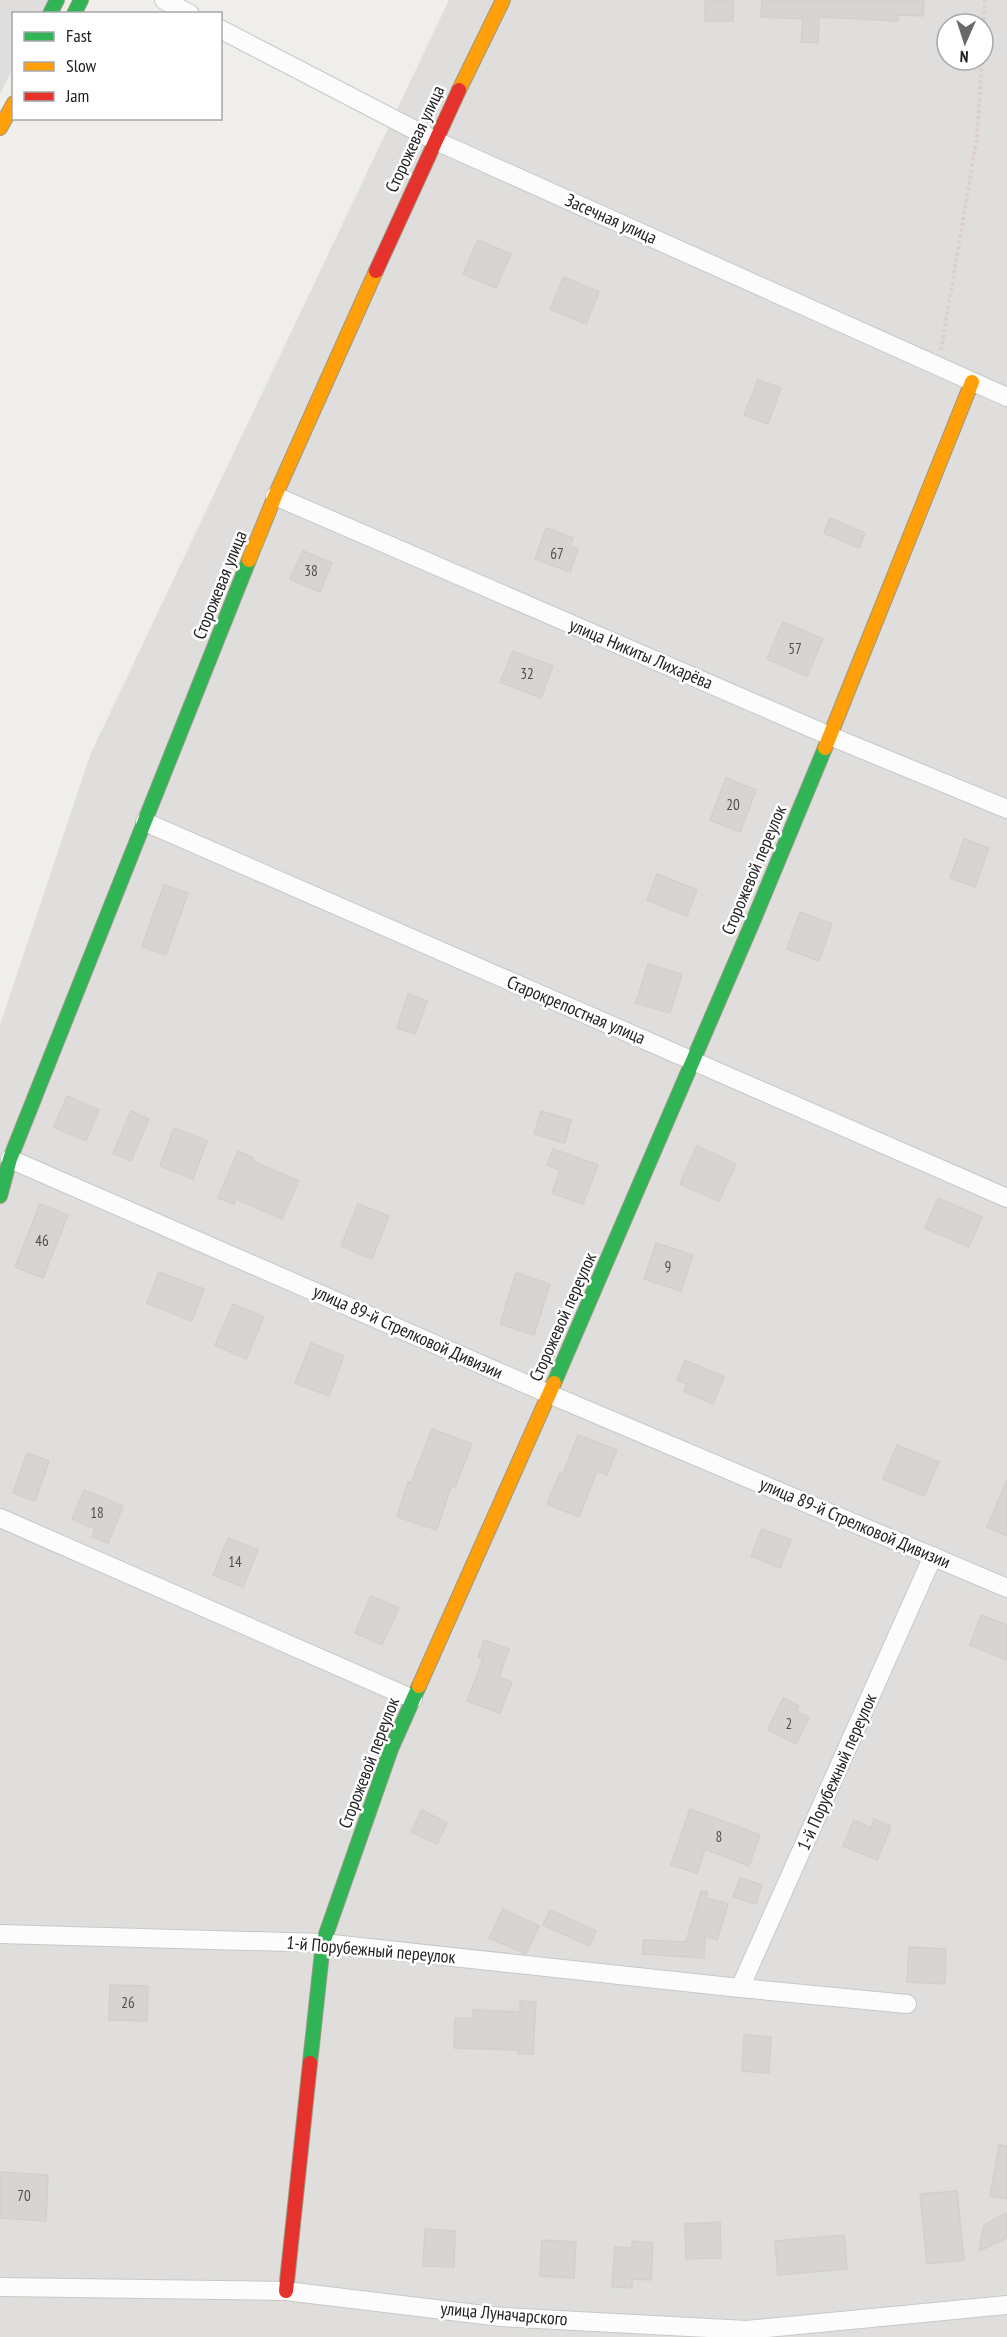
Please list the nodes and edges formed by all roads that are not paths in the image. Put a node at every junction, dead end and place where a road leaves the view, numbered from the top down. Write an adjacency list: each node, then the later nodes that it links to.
1 (164, 0): 3 (street)
2 (503, 0): 7 (street, Сторожевая улица)
3 (186, 12)
4 (222, 30): 7 (street, Засечная улица)
5 (12, 107): 6 (street)
6 (0, 128)
7 (434, 140): 8 (street, Засечная улица); 10 (street, Сторожевая улица)
8 (972, 382): 9 (street, Засечная улица); 11 (street, Сторожевой переулок)
9 (1007, 397)
10 (275, 496): 11 (street, улица Никиты Лихарёва); 13 (street, Сторожевая улица)
11 (830, 736): 12 (street, улица Никиты Лихарёва); 14 (street, Сторожевой переулок)
12 (1007, 809)
13 (144, 822): 14 (street, Старокрепостная улица); 15 (street, Сторожевая улица)
14 (693, 1060): 17 (street, Старокрепостная улица); 18 (street, Сторожевой переулок)
15 (10, 1159): 16 (street, Сторожевая улица); 18 (street, улица 89-й Стрелковой Дивизии)
16 (0, 1196)
17 (1007, 1198)
18 (549, 1394): 20 (street, улица 89-й Стрелковой Дивизии); 22 (street, Сторожевой переулок)
19 (0, 1518): 22 (street)
20 (933, 1556): 21 (street, улица 89-й Стрелковой Дивизии); 25 (street, 1-й Порубежный переулок)
21 (1007, 1588)
22 (413, 1699): 24 (street, Сторожевой переулок)
23 (0, 1934): 24 (street, 1-й Порубежный переулок)
24 (323, 1943): 25 (street, 1-й Порубежный переулок); 28 (street, Сторожевой переулок)
25 (740, 1988): 26 (street, 1-й Порубежный переулок)
26 (907, 2004)
27 (0, 2287): 28 (street, улица Луначарского)
28 (286, 2291): 29 (street, улица Луначарского)
29 (1007, 2305)

